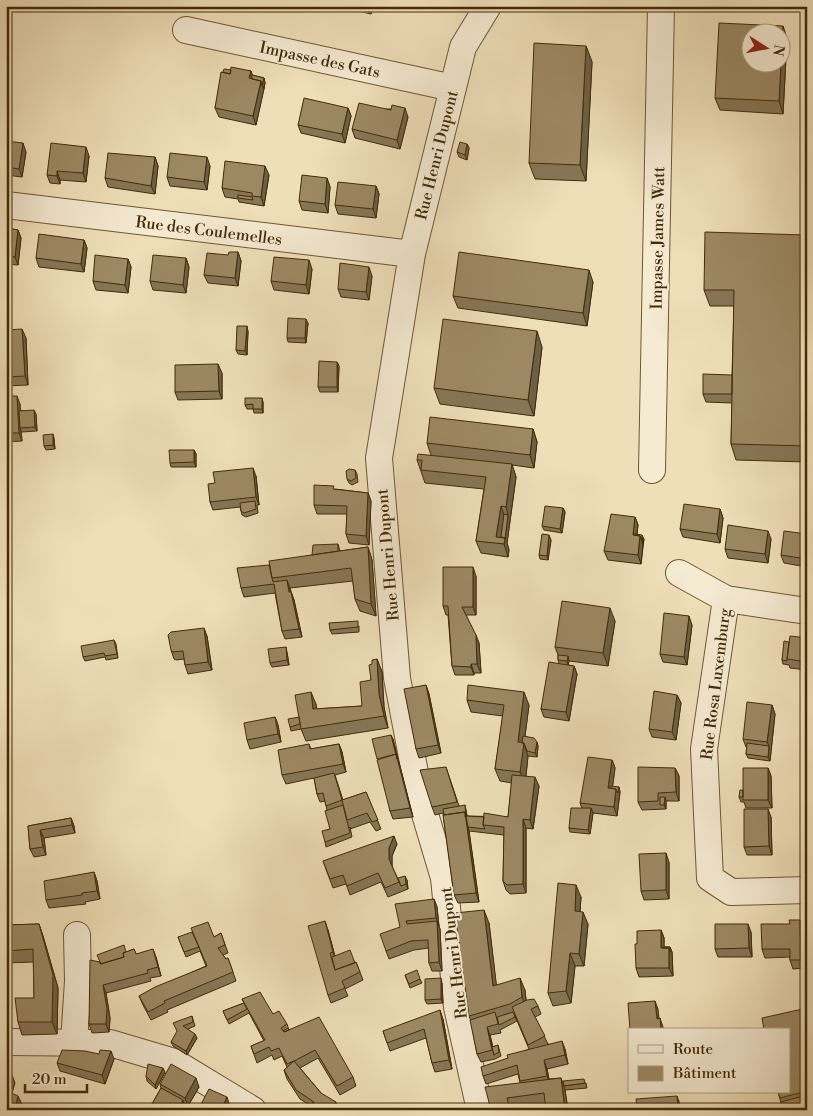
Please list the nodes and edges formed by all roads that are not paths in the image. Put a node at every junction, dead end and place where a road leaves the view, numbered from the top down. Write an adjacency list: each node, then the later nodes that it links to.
1 (488, 6): 4 (street, Rue Henri Dupont)
2 (661, 6): 7 (street, Impasse James Watt)
3 (186, 30): 4 (street, Impasse des Gats)
4 (453, 88): 6 (street, Rue Henri Dupont)
5 (6, 205): 6 (street, Rue des Coulemelles)
6 (412, 254): 16 (street, Rue Henri Dupont)
7 (652, 470)
8 (680, 573): 9 (street)
9 (726, 599): 10 (street); 11 (street, Rue Rosa Luxemburg)
10 (807, 611)
11 (807, 890)
12 (77, 935): 14 (street)
13 (6, 1042): 14 (street)
14 (74, 1042): 15 (street)
15 (253, 1110)
16 (480, 1110)

